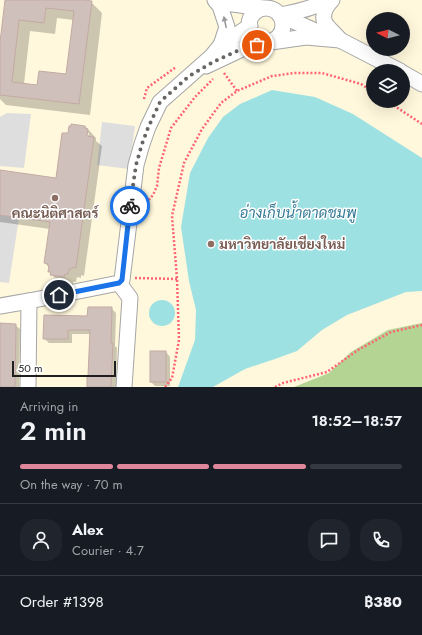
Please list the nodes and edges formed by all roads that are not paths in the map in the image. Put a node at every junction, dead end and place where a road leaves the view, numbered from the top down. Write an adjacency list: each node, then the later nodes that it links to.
1 (329, 0): 5 (street)
2 (332, 0): 7 (street)
3 (219, 1): 4 (street); 6 (street); 9 (street, one-way to 3)
4 (263, 8): 5 (street); 6 (street)
5 (280, 15): 7 (street); 8 (street)
6 (250, 24): 8 (street); 9 (street)
7 (340, 40): 8 (street); 10 (street)
8 (271, 42): 11 (street)
9 (221, 45): 11 (street)
10 (386, 64)
11 (189, 76): 14 (street)
12 (410, 77): 13 (street)
13 (422, 84)
14 (121, 280): 15 (street); 18 (street)
15 (29, 301): 16 (street); 17 (street)
16 (0, 306)
17 (28, 387)
18 (124, 387)

